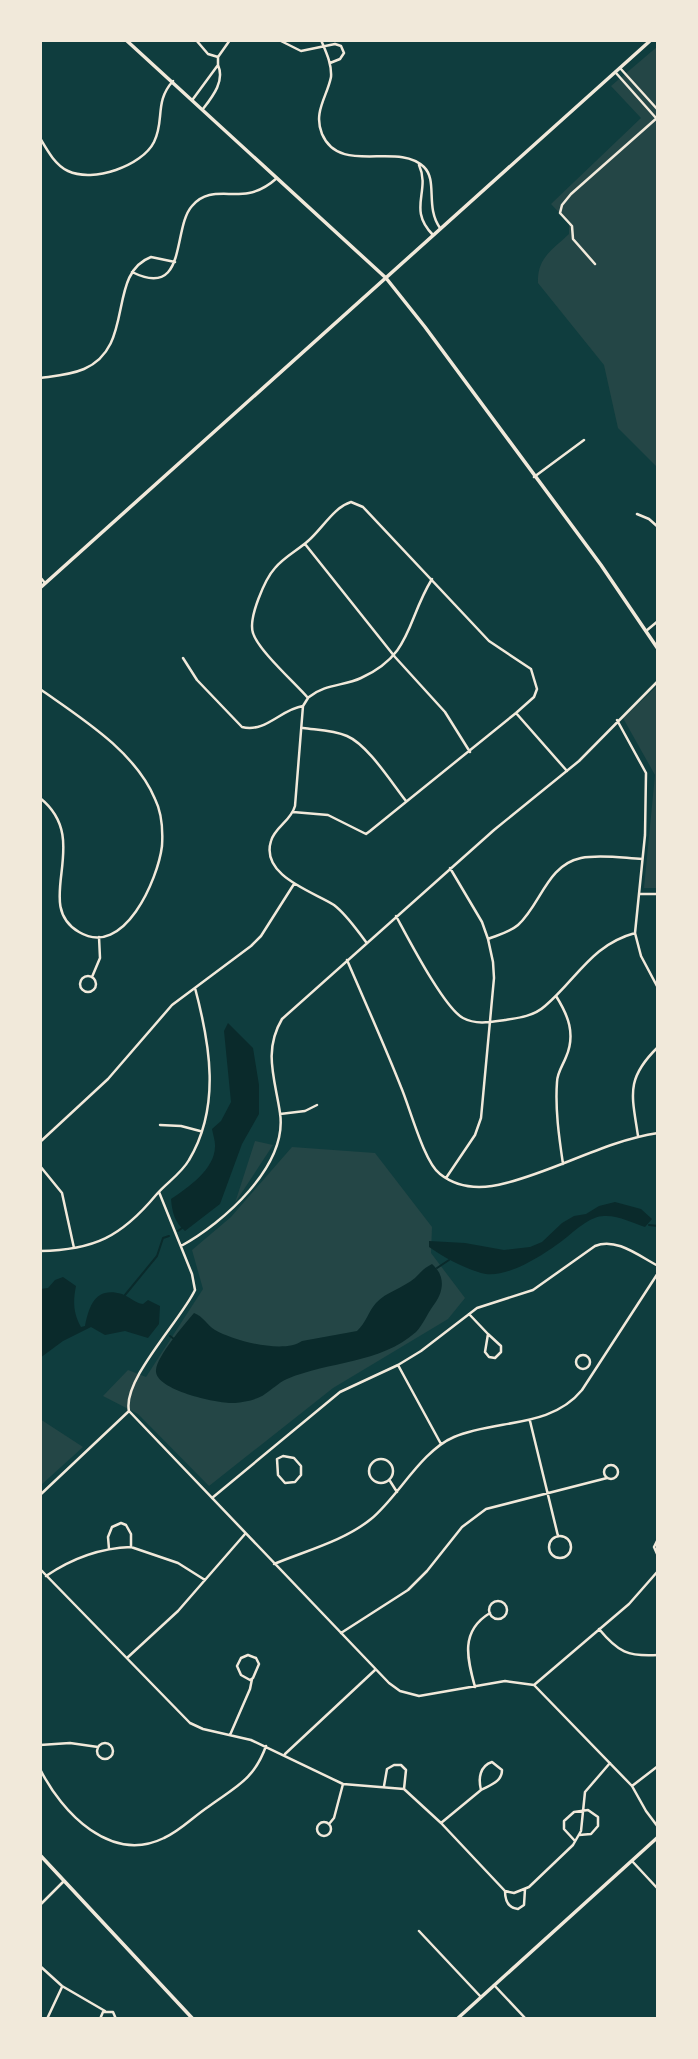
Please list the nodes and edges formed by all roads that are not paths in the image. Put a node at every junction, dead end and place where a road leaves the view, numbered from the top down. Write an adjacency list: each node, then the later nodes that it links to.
1 (126, 40): 13 (street)
2 (196, 40): 8 (street)
3 (230, 40): 8 (street)
4 (279, 40): 7 (street)
5 (321, 40): 7 (street)
6 (651, 40): 11 (street)
7 (324, 46): 9 (street); 9 (street)
8 (218, 57): 10 (street)
9 (330, 63): 19 (street)
10 (218, 65): 14 (street); 15 (street)
11 (620, 68): 12 (street); 16 (street)
12 (615, 73): 17 (street); 21 (street)
13 (173, 81): 14 (street); 18 (street)
14 (193, 99): 15 (street)
15 (203, 109): 20 (street)
16 (658, 110)
17 (657, 117): 24 (street)
18 (40, 138)
19 (417, 162): 21 (street); 22 (street)
20 (278, 178): 23 (street); 26 (street)
21 (440, 228): 22 (street)
22 (433, 235): 26 (street)
23 (175, 262): 25 (street); 25 (street)
24 (595, 264)
25 (132, 272): 27 (street)
26 (386, 278): 29 (street); 35 (street)
27 (40, 378)
28 (584, 440): 29 (street)
29 (534, 477): 38 (street)
30 (637, 514): 31 (street)
31 (658, 527)
32 (305, 544): 34 (street); 41 (street); 44 (street)
33 (40, 577): 35 (street)
34 (432, 579): 41 (street); 46 (street)
35 (45, 583): 36 (street)
36 (40, 588)
37 (658, 621): 38 (street)
38 (646, 631): 39 (street)
39 (658, 649)
40 (183, 657): 45 (street)
41 (394, 657): 44 (street); 49 (street)
42 (658, 681): 47 (street)
43 (40, 689): 61 (street)
44 (308, 698): 45 (street)
45 (303, 706): 48 (street)
46 (516, 713): 49 (street); 50 (street)
47 (617, 720): 50 (street); 54 (street)
48 (302, 728): 52 (street); 53 (street)
49 (470, 751): 52 (street)
50 (567, 771): 55 (street)
51 (40, 798): 61 (street)
52 (406, 801): 53 (street)
53 (293, 812): 56 (street)
54 (642, 859): 57 (street); 62 (street)
55 (450, 868): 59 (street); 62 (street)
56 (293, 884): 63 (street); 66 (street)
57 (639, 894): 58 (street); 60 (street)
58 (658, 894)
59 (396, 916): 63 (street); 69 (street)
60 (635, 933): 67 (street); 68 (street)
61 (99, 937): 65 (street)
62 (488, 939): 69 (street)
63 (366, 942): 64 (street)
64 (347, 960): 72 (street); 80 (street)
65 (92, 977): 65 (street)
66 (195, 988): 74 (street); 77 (street)
67 (658, 988)
68 (555, 996): 69 (street); 78 (street)
69 (490, 1022): 80 (street)
70 (658, 1047): 76 (street)
71 (317, 1105): 72 (street)
72 (280, 1114): 82 (street)
73 (160, 1125): 74 (street)
74 (200, 1131): 81 (street)
75 (658, 1133): 76 (street)
76 (638, 1136): 78 (street)
77 (40, 1142)
78 (563, 1164): 80 (street)
79 (40, 1166): 83 (street)
80 (446, 1178)
81 (159, 1192): 82 (street); 83 (street)
82 (181, 1247): 92 (street)
83 (74, 1249): 84 (street)
84 (40, 1251)
85 (658, 1266): 87 (street)
86 (658, 1272): 91 (street)
87 (469, 1314): 88 (street); 89 (street)
88 (488, 1334): 88 (street)
89 (398, 1365): 94 (street); 95 (street)
90 (587, 1367): 91 (street)
91 (595, 1371): 93 (street)
92 (129, 1411): 101 (street); 102 (street)
93 (530, 1420): 94 (street); 100 (street)
94 (441, 1444): 99 (street)
95 (270, 1451): 96 (street); 102 (street)
96 (277, 1459): 96 (street)
97 (607, 1478): 97 (street); 100 (street)
98 (390, 1481): 98 (street); 99 (street)
99 (397, 1492): 109 (street)
100 (547, 1493): 104 (street); 116 (street)
101 (40, 1494)
102 (211, 1498): 103 (street)
103 (245, 1534): 109 (street); 113 (street)
104 (558, 1536): 104 (street)
105 (658, 1539): 108 (street)
106 (131, 1547): 107 (street); 107 (street); 113 (street)
107 (109, 1549): 112 (street)
108 (658, 1556)
109 (274, 1564): 116 (street)
110 (40, 1569): 112 (street)
111 (658, 1571): 115 (street)
112 (46, 1576): 118 (street)
113 (205, 1580): 118 (street)
114 (490, 1613): 114 (street); 122 (street)
115 (599, 1629): 117 (street); 121 (street)
116 (341, 1633): 119 (street)
117 (658, 1655)
118 (126, 1659): 123 (street)
119 (375, 1670): 122 (street); 127 (street)
120 (251, 1679): 120 (street); 123 (street)
121 (534, 1685): 122 (street); 128 (street)
122 (475, 1687)
123 (230, 1735): 126 (street)
124 (40, 1745): 125 (street)
125 (98, 1746): 125 (street)
126 (266, 1746): 127 (street); 130 (street)
127 (285, 1755): 131 (street)
128 (611, 1763): 133 (street); 136 (street)
129 (658, 1766): 133 (street)
130 (40, 1769)
131 (343, 1784): 132 (street); 137 (street)
132 (384, 1786): 134 (street); 134 (street)
133 (632, 1786): 139 (street)
134 (404, 1789): 138 (street)
135 (481, 1790): 135 (street); 138 (street)
136 (582, 1810): 140 (street); 140 (street); 142 (street)
137 (329, 1824)
138 (441, 1824): 148 (street)
139 (658, 1827)
140 (579, 1835): 142 (street)
141 (658, 1837): 144 (street)
142 (575, 1842): 146 (street)
143 (40, 1855): 145 (street)
144 (632, 1861): 147 (street); 152 (street)
145 (64, 1881): 149 (street); 159 (street)
146 (525, 1889): 148 (street); 148 (street)
147 (658, 1889)
148 (505, 1891)
149 (40, 1905)
150 (419, 1931): 154 (street)
151 (40, 1965): 153 (street)
152 (495, 1985): 154 (street); 161 (street)
153 (62, 1986): 155 (street); 156 (street)
154 (481, 1997): 160 (street)
155 (105, 2011): 157 (street); 158 (street)
156 (47, 2019)
157 (100, 2019)
158 (116, 2019)
159 (193, 2019)
160 (457, 2019)
161 (526, 2019)

